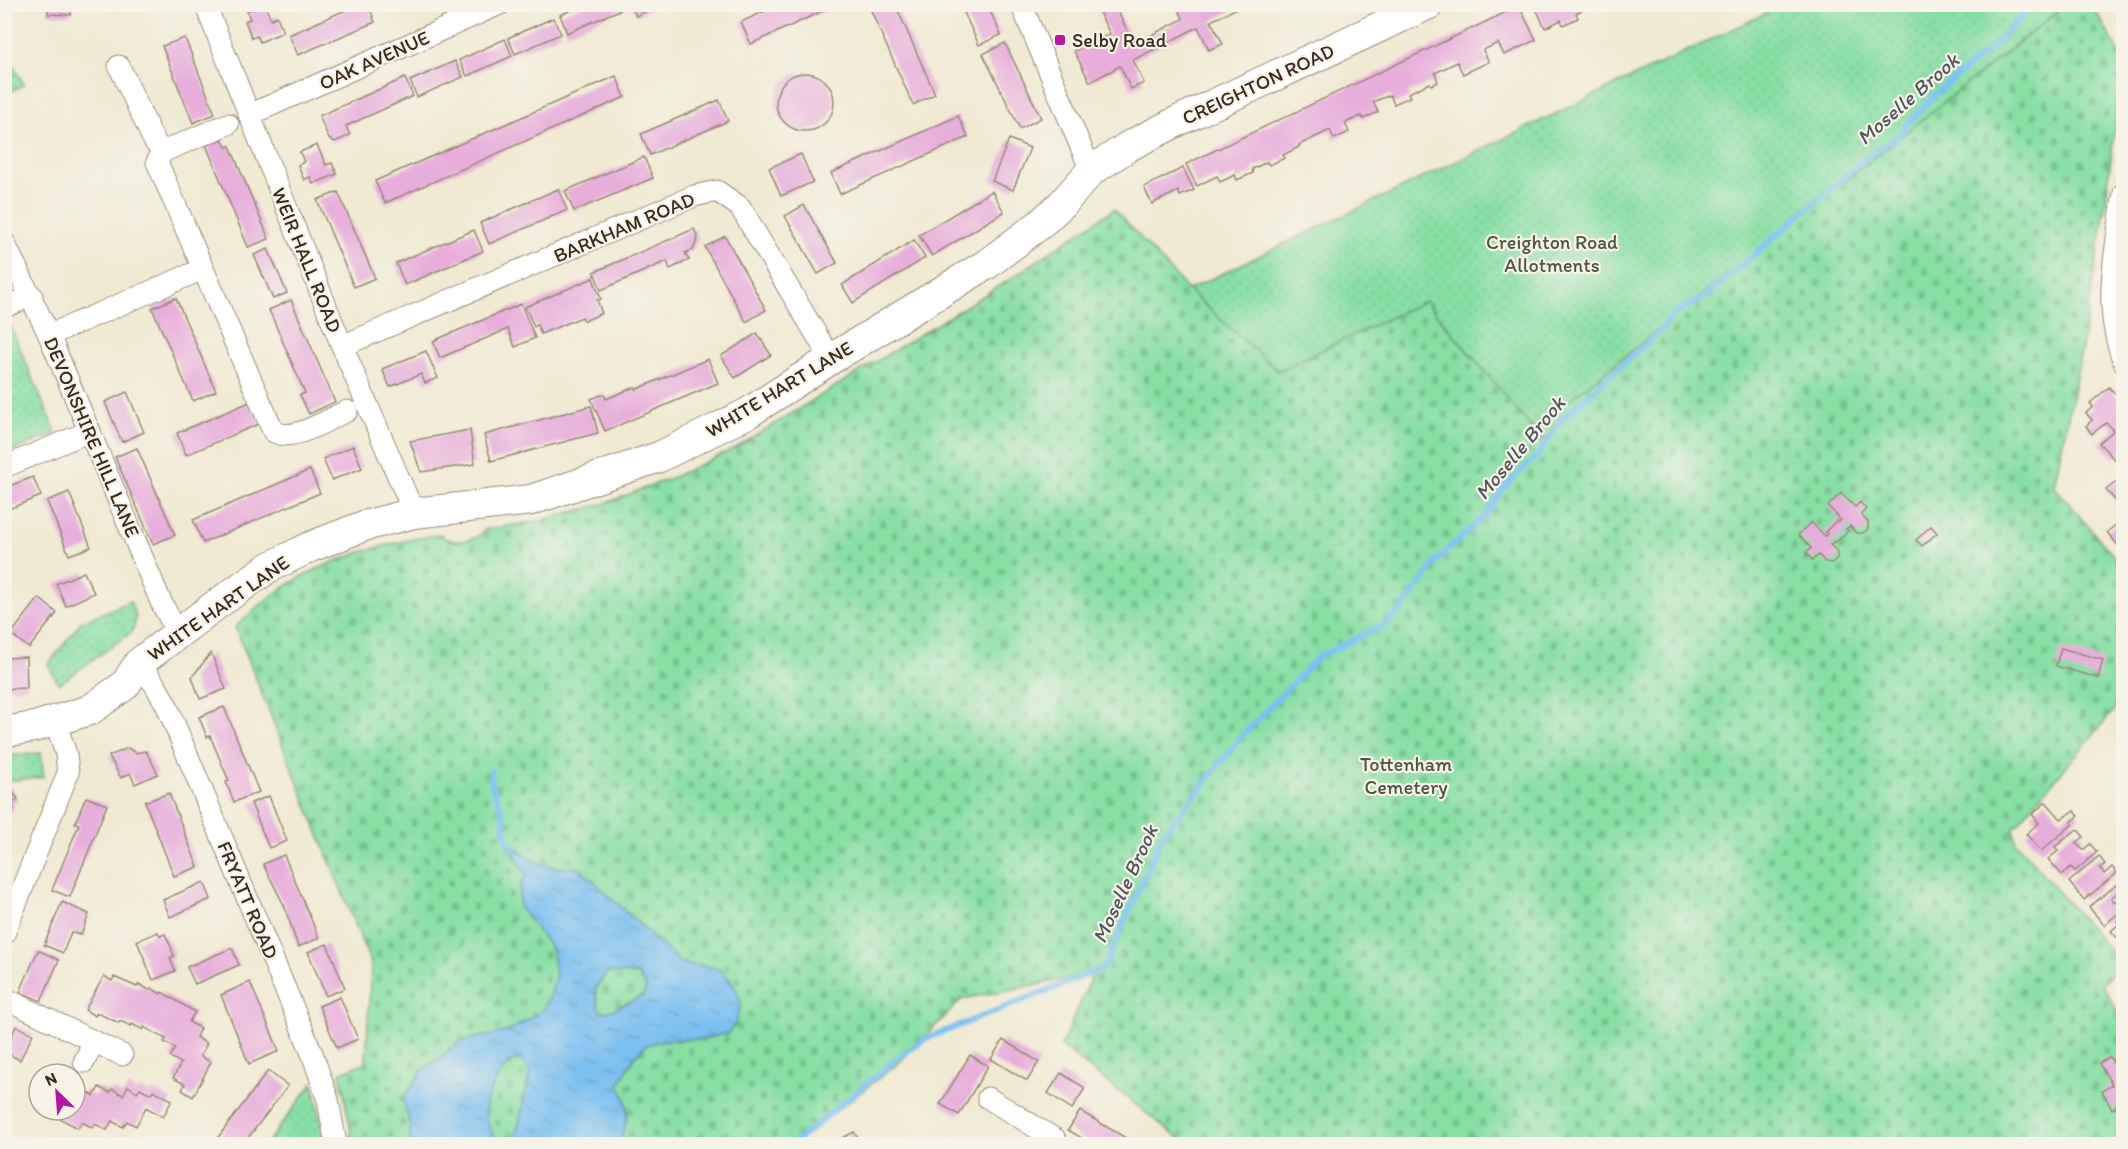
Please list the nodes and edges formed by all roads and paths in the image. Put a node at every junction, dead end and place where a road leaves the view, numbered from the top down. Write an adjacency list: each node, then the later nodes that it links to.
1 (205, 4): 6 (street, WEIR HALL ROAD)
2 (500, 4): 6 (street, OAK AVENUE)
3 (1021, 4): 9 (street)
4 (1429, 4): 9 (street, CREIGHTON ROAD)
5 (119, 66): 8 (street)
6 (249, 115): 16 (street, WEIR HALL ROAD)
7 (228, 124): 8 (street)
8 (159, 157): 12 (street)
9 (1091, 171): 17 (street, WHITE HART LANE)
10 (2124, 193): 18 (street)
11 (4, 242): 13 (street, DEVONSHIRE HILL LANE)
12 (203, 269): 15 (street); 19 (street)
13 (32, 296): 14 (street); 15 (street, DEVONSHIRE HILL LANE)
14 (4, 307)
15 (49, 335): 20 (street, DEVONSHIRE HILL LANE)
16 (342, 346): 17 (street, BARKHAM ROAD); 22 (street, WEIR HALL ROAD)
17 (831, 358): 22 (street, WHITE HART LANE)
18 (2124, 362)
19 (347, 411)
20 (90, 431): 21 (street); 23 (street, DEVONSHIRE HILL LANE)
21 (4, 466)
22 (414, 513): 23 (street, WHITE HART LANE)
23 (177, 634): 24 (street, WHITE HART LANE)
24 (139, 663): 25 (street, WHITE HART LANE); 33 (street, FRYATT ROAD)
25 (55, 721): 26 (street); 27 (street)
26 (4, 732)
27 (4, 934)
28 (4, 998): 29 (street)
29 (94, 1041): 30 (street); 31 (street)
30 (122, 1055)
31 (84, 1062)
32 (988, 1098): 34 (street)
33 (336, 1144)
34 (1057, 1144)

